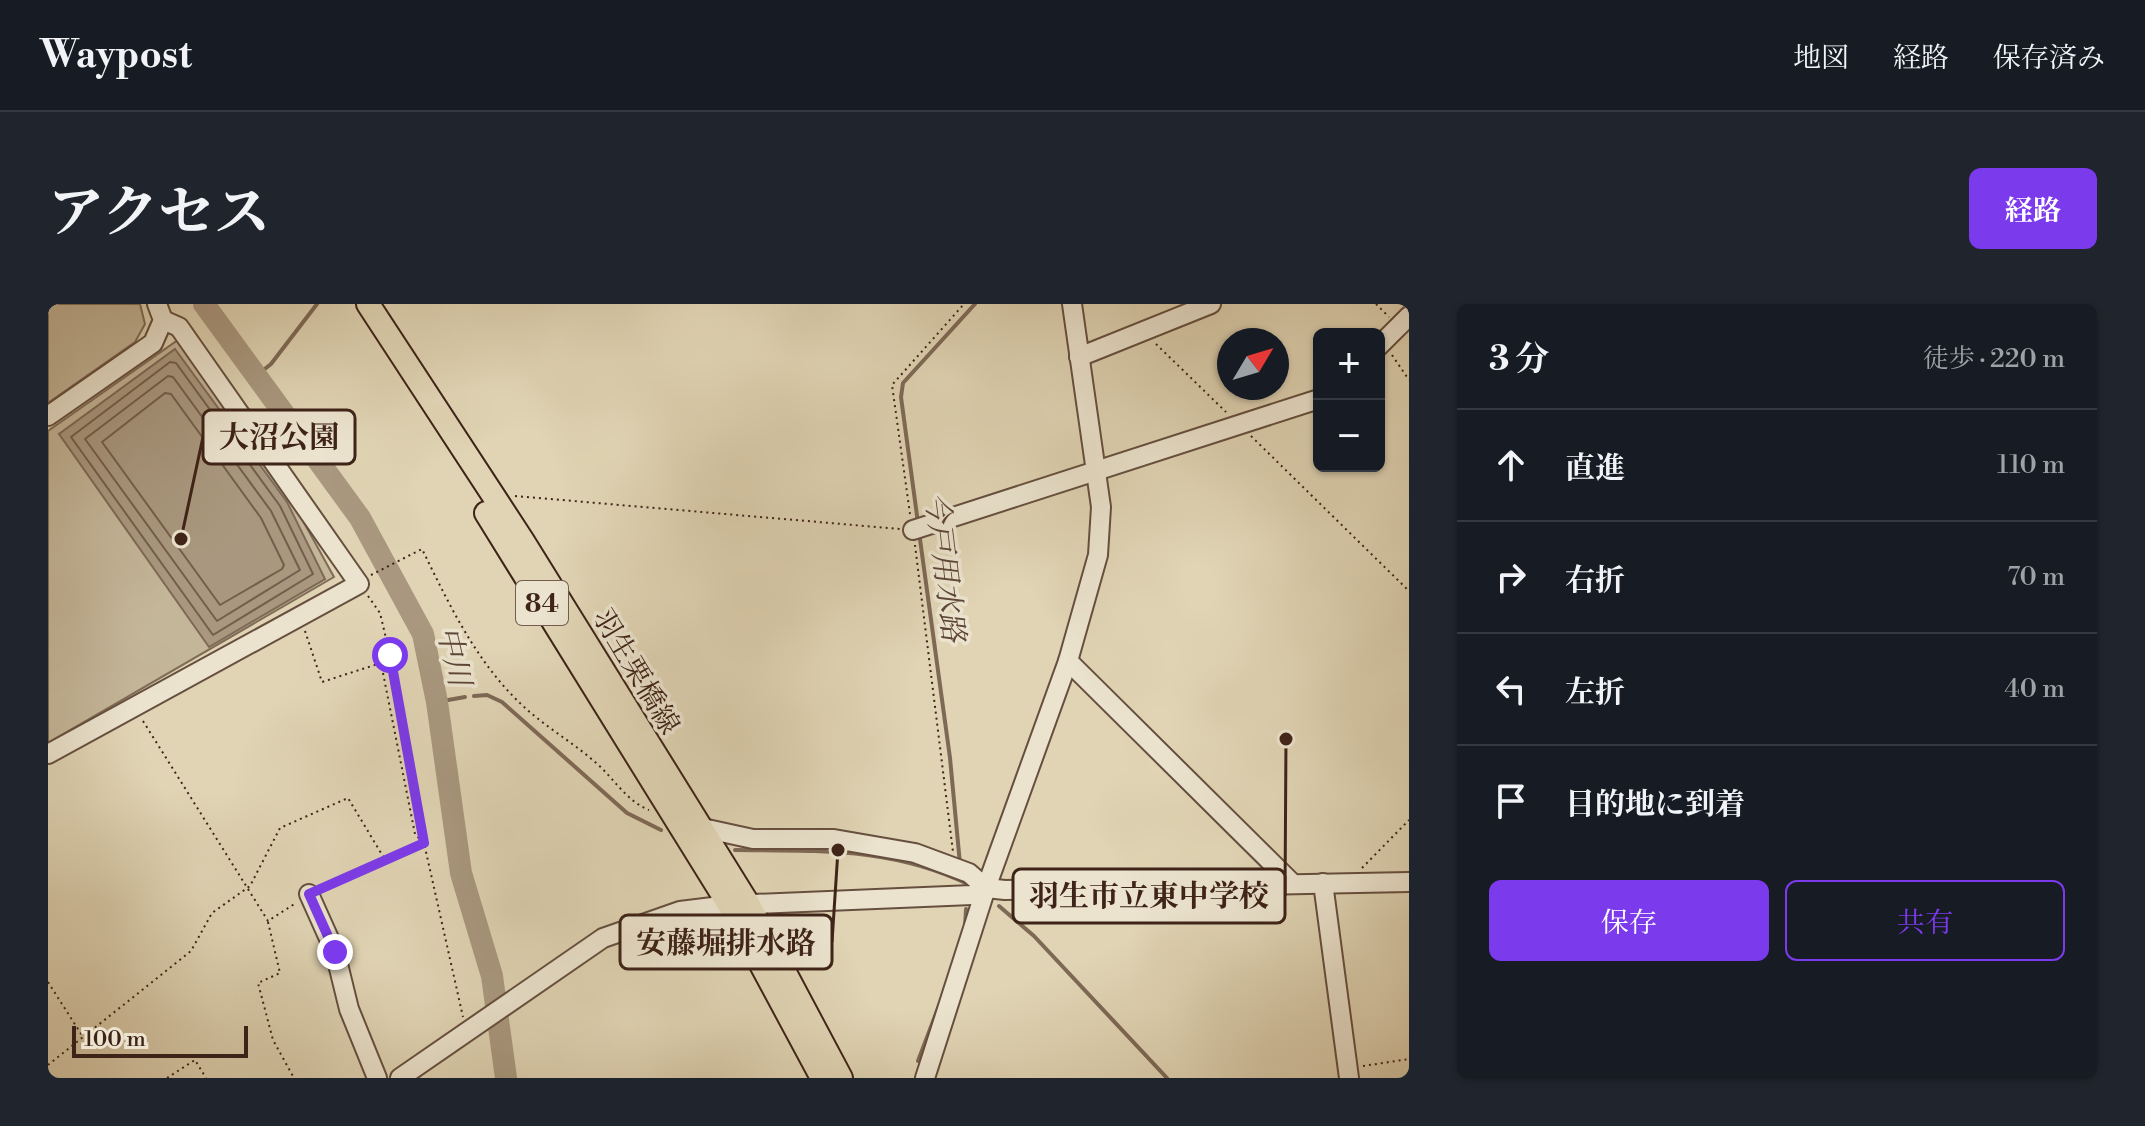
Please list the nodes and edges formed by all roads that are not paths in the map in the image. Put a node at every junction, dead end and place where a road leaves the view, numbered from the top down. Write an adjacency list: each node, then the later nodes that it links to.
1 (350, 304): 21 (main road, 羽生栗橋線 / 84)
2 (368, 304): 15 (main road, 羽生栗橋線 / 84)
3 (1072, 304): 8 (street)
4 (1211, 304): 8 (street)
5 (160, 312): 10 (street); 14 (street)
6 (1404, 321): 7 (street)
7 (1385, 340)
8 (1079, 357): 11 (street)
9 (1316, 400): 11 (street)
10 (48, 416)
11 (1096, 473): 12 (street); 13 (street)
12 (913, 530)
13 (1068, 661): 16 (street); 19 (street)
14 (48, 754)
15 (698, 827): 19 (street); 21 (main road, 羽生栗橋線 / 84)
16 (1291, 882): 18 (street); 19 (street)
17 (1409, 882): 18 (street)
18 (1323, 883): 22 (street)
19 (986, 888): 21 (street); 27 (street)
20 (309, 894): 23 (street)
21 (739, 905): 24 (street); 25 (main road, 羽生栗橋線 / 84); 26 (main road, 羽生栗橋線 / 84)
22 (1348, 1073)
23 (377, 1078)
24 (400, 1078)
25 (822, 1078)
26 (841, 1078)
27 (925, 1078)

